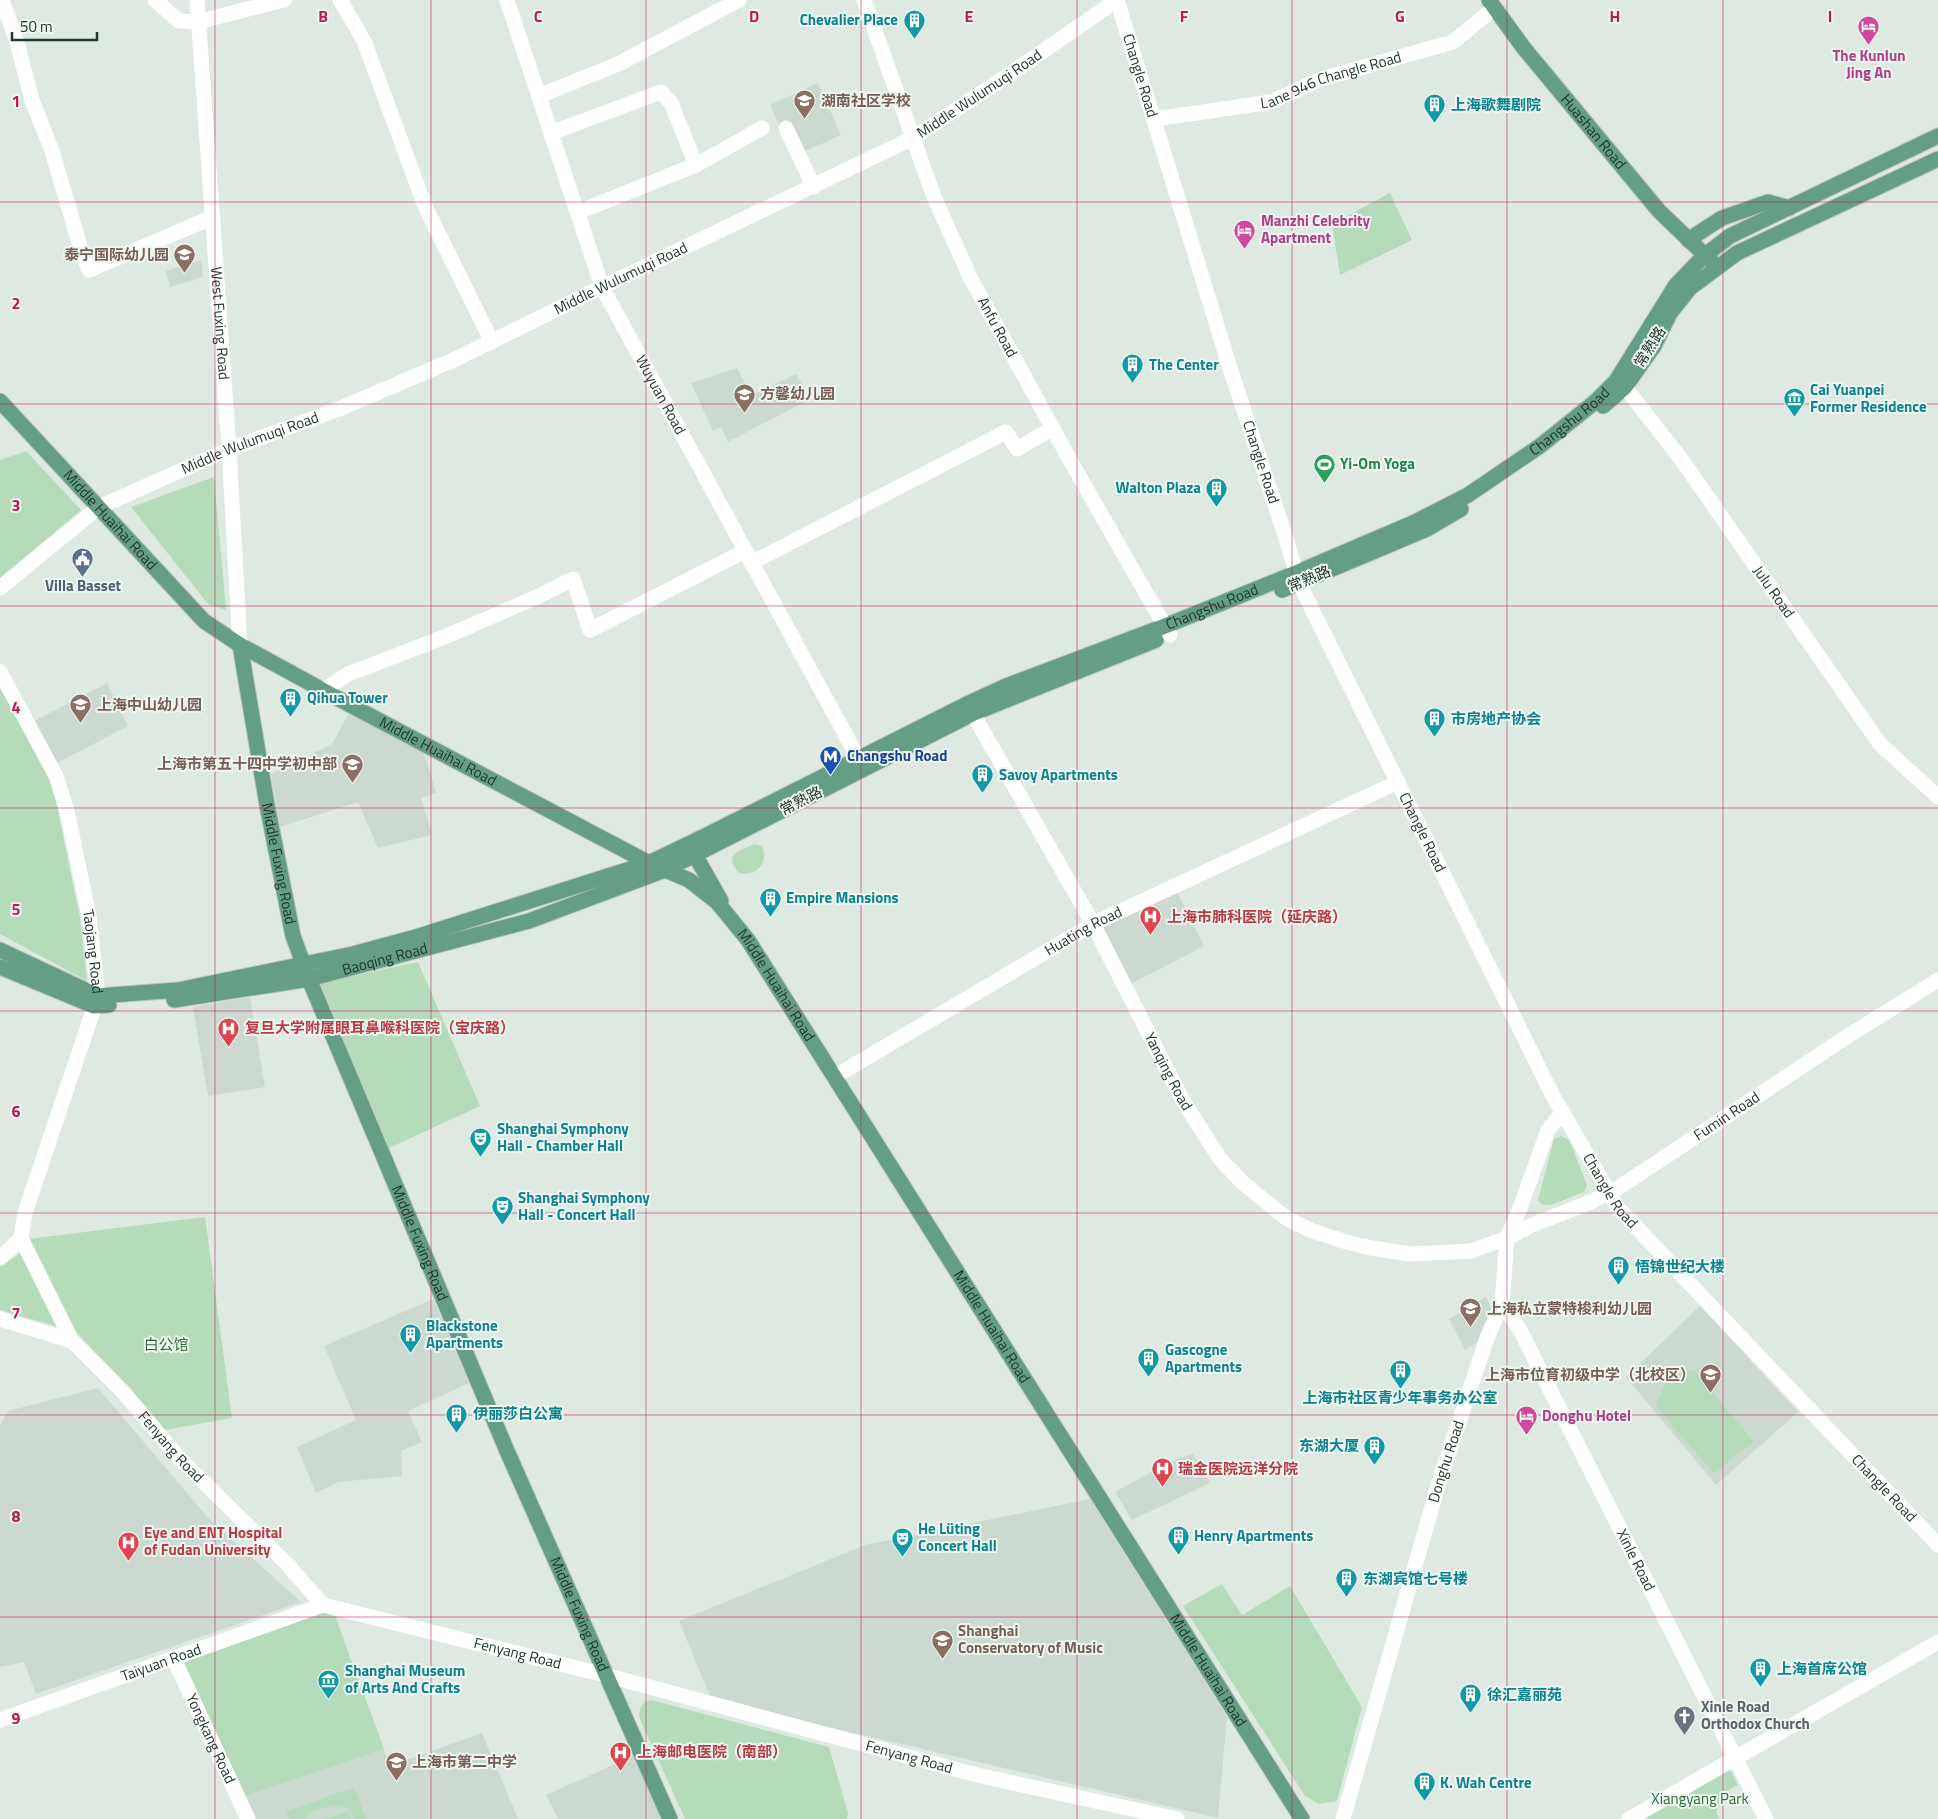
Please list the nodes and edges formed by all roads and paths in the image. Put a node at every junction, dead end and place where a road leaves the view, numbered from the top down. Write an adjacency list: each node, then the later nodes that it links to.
1 (2, 0): 24 (street)
2 (155, 0): 11 (street)
3 (196, 0): 11 (street, West Fuxing Road)
4 (284, 0): 11 (street)
5 (340, 0): 29 (street)
6 (507, 0): 12 (street, Wuyuan Road)
7 (738, 0): 12 (street)
8 (864, 0): 18 (street, Anfu Road)
9 (1117, 0): 13 (street, Changle Road); 18 (street, Middle Wulumuqi Road)
10 (1491, 4): 13 (street, Lane 946 Changle Road); 25 (main road, Huashan Road)
11 (197, 22): 24 (street, West Fuxing Road)
12 (539, 96): 16 (street, Wuyuan Road)
13 (1155, 119): 37 (street, Changle Road)
14 (762, 128): 20 (street)
15 (786, 128): 21 (street)
16 (551, 133): 20 (street); 23 (street, Wuyuan Road)
17 (1938, 136): 22 (main road)
18 (913, 138): 21 (street, Middle Wulumuqi Road); 33 (street, Anfu Road)
19 (1938, 159): 27 (main road)
20 (696, 165): 23 (street)
21 (814, 187): 28 (street, Middle Wulumuqi Road)
22 (1789, 208): 25 (main road); 26 (main road)
23 (578, 212): 28 (street, Wuyuan Road)
24 (213, 217): 34 (street, West Fuxing Road)
25 (1688, 240): 26 (main road, Huashan Road)
26 (1704, 256): 27 (main road, Huashan Road); 30 (main road, Changshu Road); 32 (main road, 常熟路)
27 (1719, 268): 30 (main road, 常熟路)
28 (602, 286): 29 (street, Middle Wulumuqi Road); 36 (street, Wuyuan Road)
29 (492, 342): 34 (street, Middle Wulumuqi Road)
30 (1621, 384): 32 (main road, Changshu Road); 37 (main road, 常熟路); 46 (street, Julu Road)
31 (0, 401): 35 (main road, Middle Huaihai Road)
32 (1585, 411): 37 (main road, Changshu Road)
33 (1053, 428): 36 (street); 39 (street, Anfu Road)
34 (229, 448): 35 (street, Middle Wulumuqi Road); 40 (street, West Fuxing Road)
35 (99, 508): 38 (street, Middle Wulumuqi Road); 40 (main road, Middle Huaihai Road)
36 (748, 557): 42 (street); 44 (street, Wuyuan Road)
37 (1297, 578): 39 (main road, Changshu Road); 45 (street, Changle Road)
38 (0, 588)
39 (1168, 630): 43 (main road, Changshu Road)
40 (240, 645): 42 (main road, Middle Huaihai Road); 53 (main road, Middle Fuxing Road)
41 (0, 672): 57 (street, Taojang Road)
42 (324, 690): 48 (main road, Middle Huaihai Road)
43 (971, 708): 44 (main road, Changshu Road); 51 (street, Yanqing Road)
44 (861, 764): 47 (main road, 常熟路); 48 (main road, Changshu Road)
45 (1398, 782): 51 (street, Huating Road); 59 (street, Changle Road)
46 (1938, 797)
47 (695, 855): 49 (main road, 常熟路); 50 (main road)
48 (649, 863): 49 (main road, Middle Huaihai Road); 53 (main road, Baoqing Road)
49 (666, 870): 50 (main road, Middle Huaihai Road); 55 (main road, Baoqing Road)
50 (731, 920): 58 (main road, Middle Huaihai Road)
51 (1093, 924): 58 (street, Huating Road); 62 (street, Yanqing Road)
52 (0, 950): 57 (main road)
53 (304, 965): 55 (main road, Middle Fuxing Road); 57 (main road, Baoqing Road)
54 (0, 967): 57 (main road)
55 (309, 979): 57 (main road, Baoqing Road); 71 (main road, Middle Fuxing Road)
56 (1938, 980): 60 (street, Fumin Road)
57 (96, 1001): 61 (street, Taojang Road)
58 (834, 1077): 77 (main road, Middle Huaihai Road)
59 (1563, 1112): 60 (street, Changle Road); 62 (street, Donghu Road)
60 (1609, 1193): 62 (street, Fumin Road); 67 (street, Changle Road)
61 (21, 1238): 63 (street); 66 (street, Fenyang Road)
62 (1507, 1238): 64 (street, Donghu Road)
63 (0, 1258)
64 (1502, 1303): 73 (street, Xinle Road); 78 (street, Donghu Road)
65 (0, 1319): 66 (street)
66 (72, 1341): 68 (street, Fenyang Road)
67 (1938, 1545)
68 (323, 1605): 70 (street, Taiyuan Road); 71 (street, Fenyang Road)
69 (1938, 1642): 73 (street)
70 (173, 1657): 72 (street, Taiyuan Road); 74 (street, Yongkang Road)
71 (605, 1674): 75 (main road, Middle Fuxing Road); 76 (street, Fenyang Road)
72 (0, 1720)
73 (1734, 1758): 79 (street); 80 (street, Xinle Road)
74 (248, 1819)
75 (670, 1819)
76 (1177, 1819)
77 (1302, 1819)
78 (1343, 1819)
79 (1629, 1819)
80 (1766, 1819)

